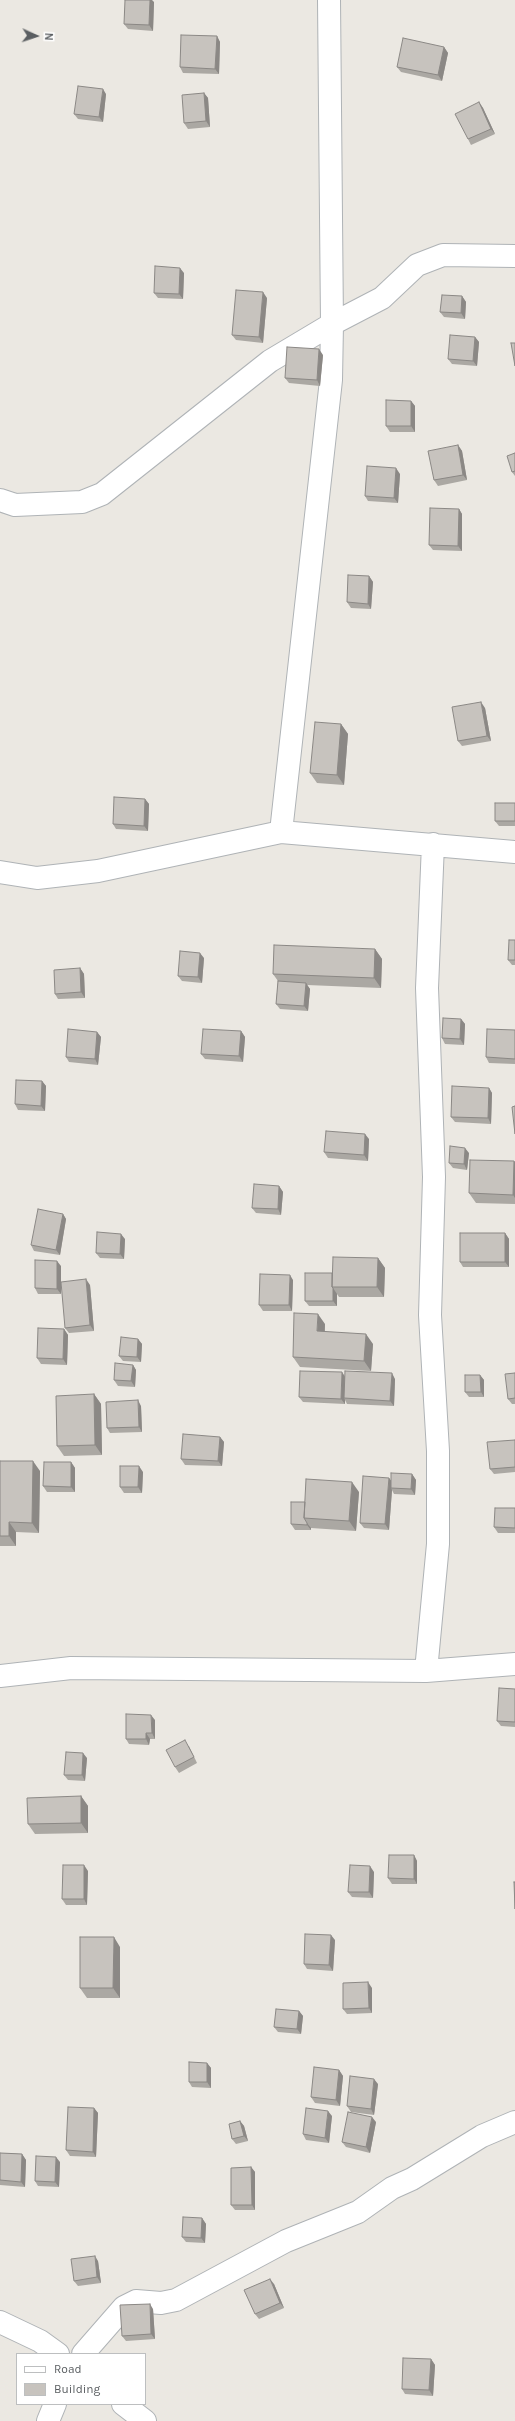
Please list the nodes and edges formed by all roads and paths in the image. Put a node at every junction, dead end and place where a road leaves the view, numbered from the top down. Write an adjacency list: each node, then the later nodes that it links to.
1 (329, 0): 3 (street)
2 (515, 256): 3 (street)
3 (332, 324): 4 (street); 5 (street)
4 (5, 506)
5 (281, 832): 6 (street); 8 (street)
6 (433, 844): 7 (street); 10 (street)
7 (515, 852)
8 (0, 872)
9 (515, 1664): 10 (street)
10 (426, 1671): 11 (street)
11 (0, 1676)
12 (515, 2122): 15 (street)
13 (0, 2322): 14 (street)
14 (57, 2353)
15 (84, 2353)
16 (55, 2405): 18 (street)
17 (124, 2405): 19 (street)
18 (48, 2421)
19 (145, 2421)

